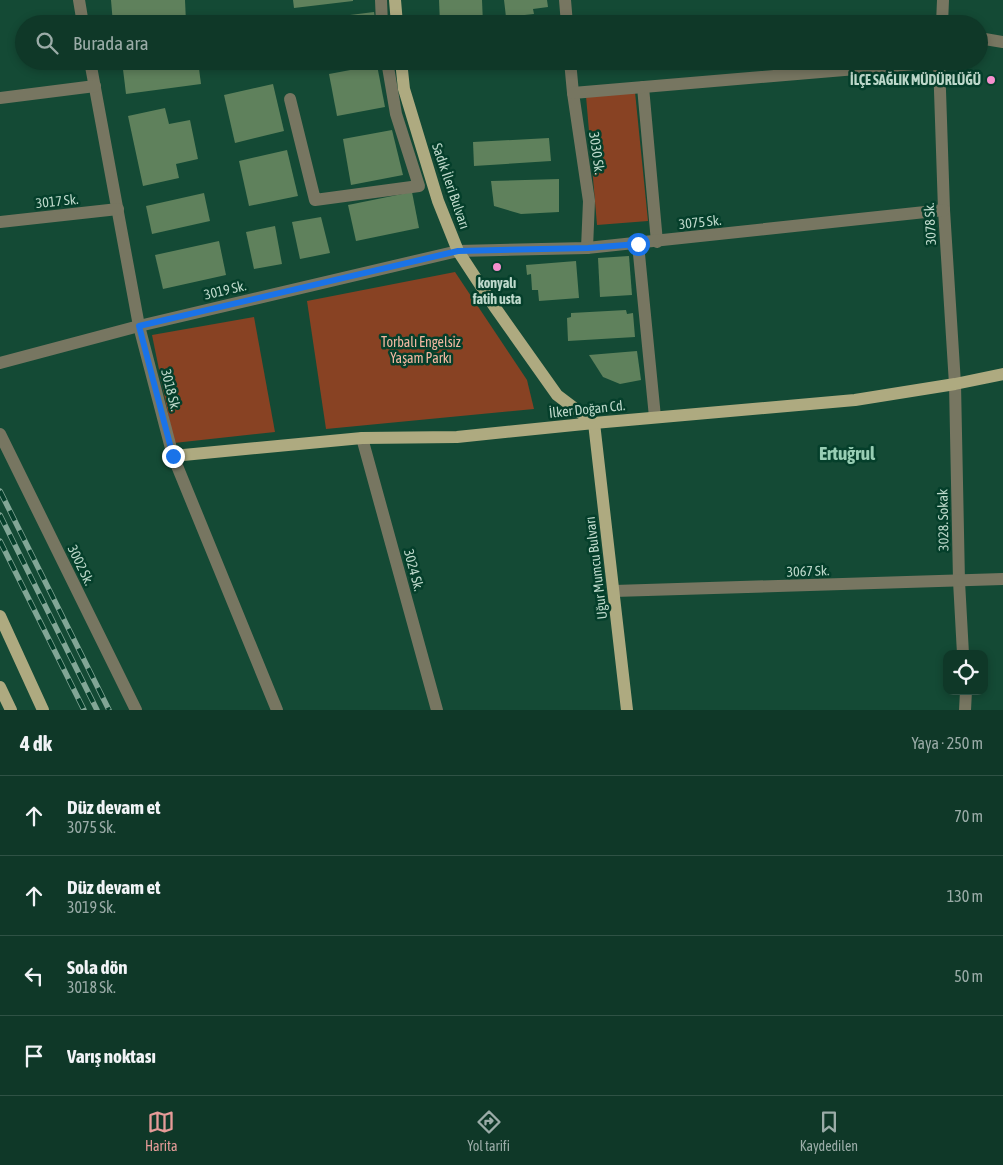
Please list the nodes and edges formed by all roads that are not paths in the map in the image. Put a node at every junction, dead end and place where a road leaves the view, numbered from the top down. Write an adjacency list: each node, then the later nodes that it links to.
1 (79, 0): 6 (street)
2 (380, 0): 7 (street)
3 (395, 0): 8 (main road)
4 (565, 0): 9 (street)
5 (943, 0): 10 (street)
6 (82, 15)
7 (381, 15)
8 (396, 15)
9 (566, 15)
10 (942, 15)
11 (988, 40): 12 (street)
12 (1003, 42)
13 (92, 70): 19 (street, 3018 Sk.)
14 (389, 70): 23 (street)
15 (402, 70): 30 (main road, Sadık İleri Bulvarı)
16 (571, 70): 21 (street, 3030 Sk.)
17 (840, 70): 20 (street)
18 (939, 70): 25 (street, 3078 Sk.)
19 (95, 86): 22 (street); 24 (street, 3018 Sk.)
20 (643, 86): 21 (street); 27 (street)
21 (573, 93): 29 (street, 3030 Sk.)
22 (0, 98)
23 (290, 99)
24 (118, 209): 26 (street, 3017 Sk.); 31 (street, 3018 Sk.)
25 (944, 210): 27 (street, 3075 Sk.); 34 (street, 3078 Sk.)
26 (0, 222)
27 (657, 242): 28 (street, 3075 Sk.)
28 (638, 244): 29 (street, 3075 Sk.); 35 (street)
29 (588, 248): 30 (street, 3075 Sk.)
30 (458, 251): 31 (street, 3019 Sk.); 36 (main road, Sadık İleri Bulvarı)
31 (139, 326): 32 (street, 3019 Sk.); 39 (street, 3018 Sk.)
32 (0, 363)
33 (1003, 374): 34 (main road, İlker Doğan Cd.)
34 (955, 384): 35 (main road, İlker Doğan Cd.); 41 (street, 3028. Sokak)
35 (655, 417): 36 (main road, İlker Doğan Cd.)
36 (594, 423): 38 (main road, İlker Doğan Cd.); 42 (main road, Uğur Mumcu Bulvarı)
37 (0, 434): 49 (street, 3002 Sk.)
38 (362, 438): 39 (main road, İlker Doğan Cd.); 51 (street, 3024 Sk.)
39 (173, 456): 50 (street, 3018 Sk.)
40 (1003, 579): 41 (street, 3067 Sk.)
41 (960, 581): 42 (street, 3067 Sk.); 44 (street, 3028. Sokak)
42 (614, 591): 52 (main road, Uğur Mumcu Bulvarı)
43 (0, 616): 48 (main road)
44 (964, 650)
45 (0, 687): 47 (main road)
46 (966, 695): 53 (street)
47 (11, 710)
48 (43, 710)
49 (136, 710)
50 (277, 710)
51 (437, 710)
52 (627, 710)
53 (965, 710)

